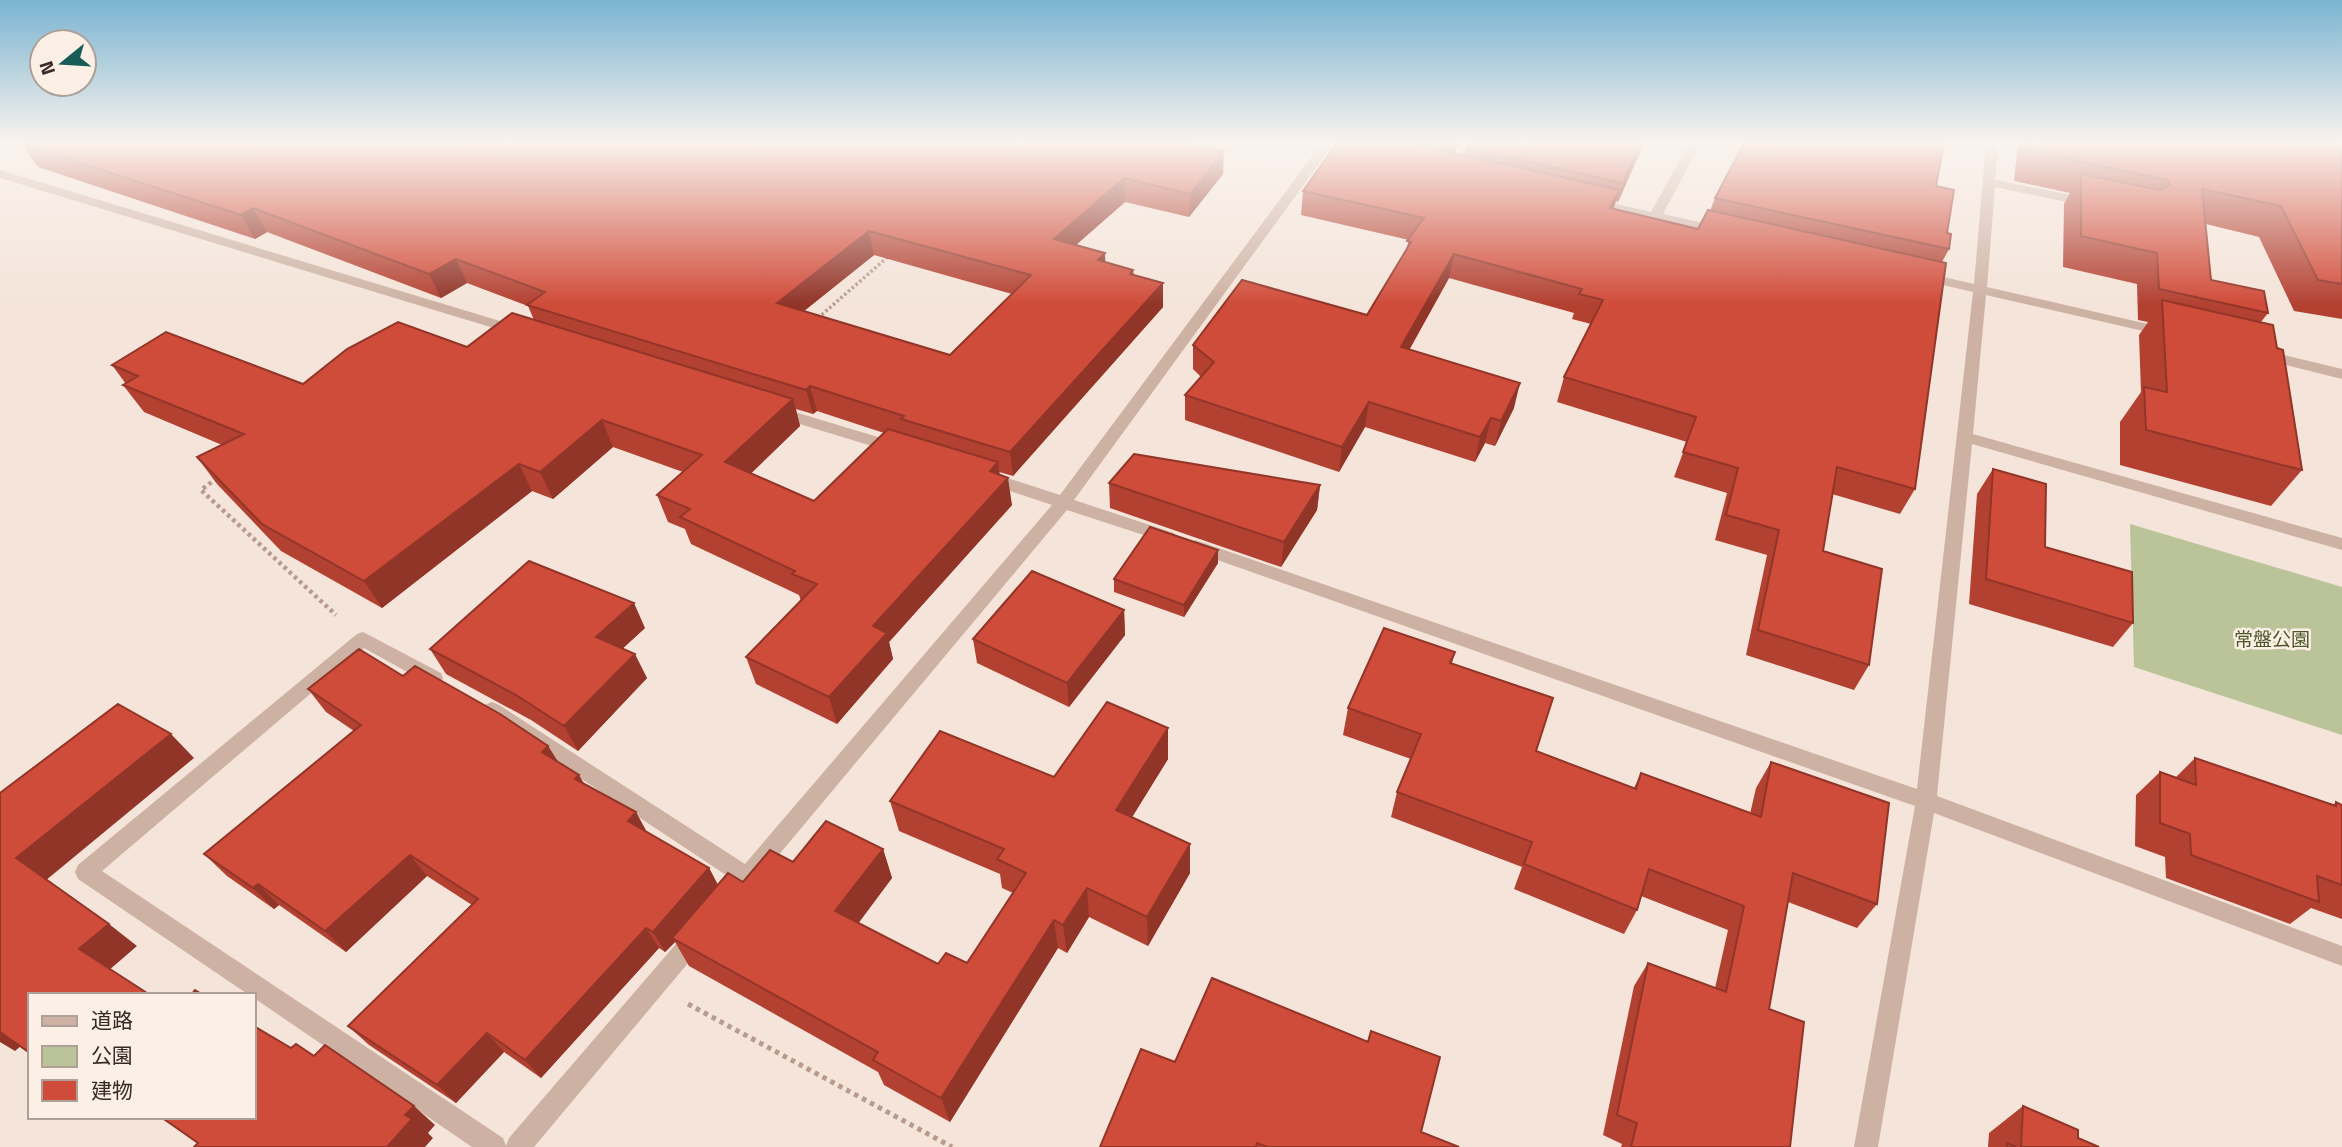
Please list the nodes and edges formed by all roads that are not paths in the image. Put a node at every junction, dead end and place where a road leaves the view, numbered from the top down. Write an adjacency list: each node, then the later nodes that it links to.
1 (74, 197): 12 (street)
2 (1295, 197): 20 (street)
3 (1666, 197): 8 (street)
4 (1988, 197): 11 (street)
5 (2059, 197): 7 (street)
6 (1573, 198): 8 (street)
7 (2104, 206)
8 (1655, 216): 9 (street)
9 (1736, 235)
10 (1913, 274): 11 (street)
11 (1980, 289): 13 (street); 17 (street)
12 (529, 334)
13 (2181, 336)
14 (2248, 352): 15 (street)
15 (2342, 374)
16 (760, 406): 18 (street)
17 (1965, 437): 21 (street); 24 (street)
18 (906, 452)
19 (972, 472): 20 (street)
20 (1065, 502): 24 (street); 25 (street)
21 (2342, 544)
22 (455, 690): 27 (street)
23 (478, 702): 25 (street)
24 (1926, 801): 26 (street); 29 (street)
25 (747, 877): 28 (street)
26 (2342, 956)
27 (494, 1147)
28 (518, 1147)
29 (1866, 1147)

